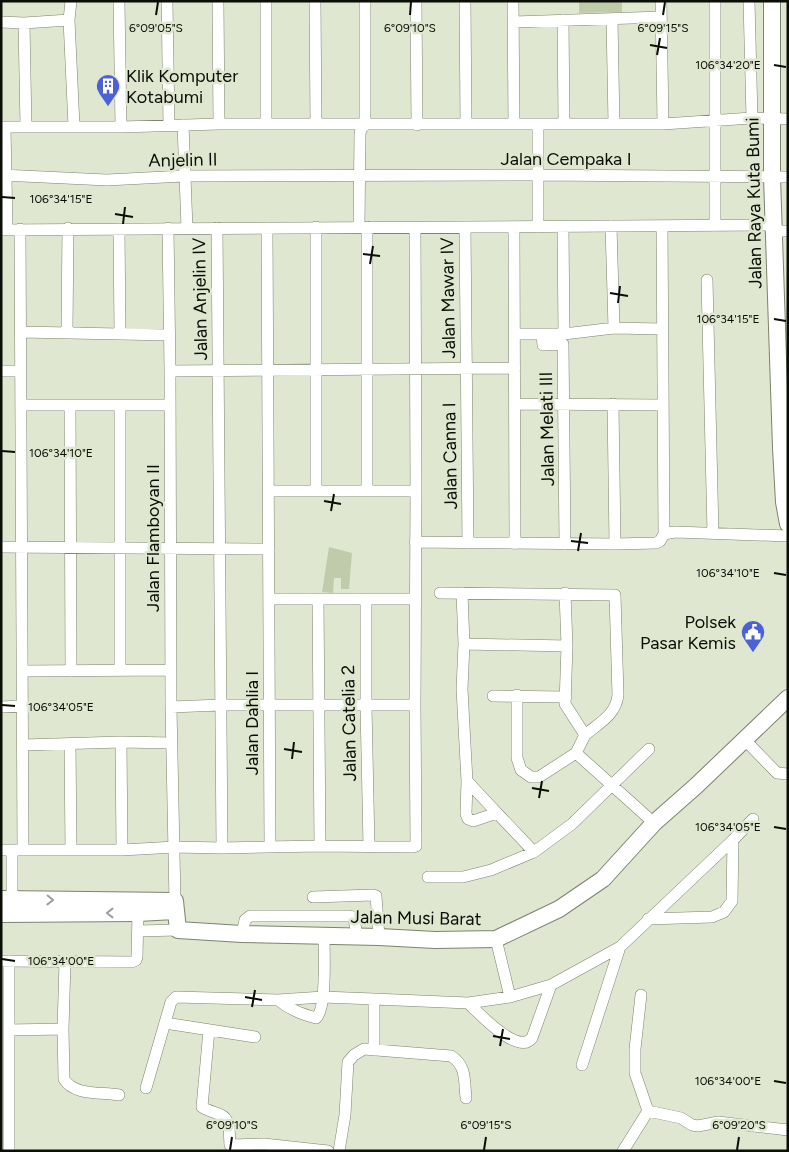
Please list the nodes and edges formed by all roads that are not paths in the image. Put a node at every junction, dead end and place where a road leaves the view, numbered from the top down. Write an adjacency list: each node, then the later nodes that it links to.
1 (71, 1): 17 (street)
2 (120, 1): 41 (street)
3 (167, 1): 34 (street)
4 (218, 1): 26 (street)
5 (266, 1): 27 (street)
6 (315, 1): 28 (street)
7 (365, 1): 36 (street)
8 (416, 1): 37 (street)
9 (465, 1): 29 (street)
10 (513, 1): 20 (street)
11 (661, 1): 15 (street)
12 (715, 1): 24 (street)
13 (749, 1): 22 (street)
14 (772, 1): 23 (street, Jalan Raya Kuta Bumi)
15 (661, 17): 16 (street); 33 (street)
16 (612, 19): 18 (street); 32 (street)
17 (69, 20): 21 (street); 38 (street)
18 (563, 20): 20 (street); 25 (street)
19 (1, 22): 21 (street)
20 (514, 22): 30 (street)
21 (24, 23): 40 (street)
22 (752, 118): 23 (street); 24 (street)
23 (780, 119): 47 (street, Jalan Raya Kuta Bumi)
24 (716, 122): 33 (street); 46 (street)
25 (564, 123): 31 (street); 32 (street)
26 (219, 124): 27 (street); 35 (street)
27 (266, 124): 28 (street)
28 (316, 124): 36 (street)
29 (466, 124): 30 (street); 37 (street)
30 (514, 124): 31 (street)
31 (538, 124): 45 (street)
32 (614, 124): 33 (street)
33 (663, 124)
34 (168, 125): 35 (street); 41 (street)
35 (183, 125): 43 (street)
36 (365, 125): 37 (street); 44 (street)
37 (417, 125)
38 (74, 126): 40 (street); 41 (street)
39 (3, 127): 40 (street); 42 (street)
40 (26, 127)
41 (121, 127)
42 (4, 175): 43 (street, Anjelin II); 66 (street)
43 (184, 176): 44 (street, Anjelin II); 57 (street)
44 (360, 176): 45 (street, Jalan Cempaka I); 52 (street)
45 (538, 176): 46 (street, Jalan Cempaka I); 48 (street)
46 (715, 177): 47 (street, Jalan Cempaka I); 51 (street)
47 (780, 177): 65 (street, Jalan Raya Kuta Bumi)
48 (538, 226): 53 (street); 54 (street)
49 (611, 226): 50 (street); 54 (street); 68 (street)
50 (662, 226): 51 (street); 69 (street)
51 (715, 226): 65 (street)
52 (363, 227): 60 (street); 61 (street); 79 (street)
53 (514, 227): 62 (street); 73 (street)
54 (563, 227): 75 (street)
55 (68, 228): 63 (street); 64 (street); 71 (street)
56 (168, 228): 57 (street); 64 (street); 76 (street, Jalan Flamboyan II)
57 (187, 228): 58 (street)
58 (217, 228): 59 (street); 82 (street, Jalan Anjelin IV)
59 (267, 228): 60 (street); 83 (street, Jalan Dahlia I)
60 (316, 228): 84 (street)
61 (415, 228): 62 (street); 80 (street)
62 (465, 228): 77 (street, Jalan Mawar IV)
63 (20, 229): 66 (street); 70 (street)
64 (119, 229): 72 (street)
65 (778, 229): 95 (street, Jalan Raya Kuta Bumi)
66 (4, 230)
67 (707, 280): 101 (street)
68 (614, 328): 69 (street); 75 (street)
69 (662, 329): 94 (street)
70 (21, 332): 71 (street); 86 (street)
71 (68, 332): 72 (street)
72 (120, 334): 76 (street)
73 (515, 334): 74 (street); 78 (street)
74 (542, 334): 75 (street); 88 (street, Jalan Melati III)
75 (564, 334)
76 (169, 335): 81 (street, Jalan Flamboyan II)
77 (466, 368): 78 (street); 80 (street); 105 (street, Jalan Canna I)
78 (515, 368): 87 (street)
79 (367, 369): 80 (street); 84 (street); 98 (street)
80 (416, 369): 99 (street)
81 (170, 370): 82 (street); 93 (street, Jalan Flamboyan II)
82 (218, 370): 83 (street); 114 (street, Jalan Anjelin IV)
83 (268, 370): 84 (street); 96 (street, Jalan Dahlia I)
84 (316, 370): 97 (street)
85 (1, 371): 86 (street)
86 (21, 371): 90 (street)
87 (515, 404): 88 (street); 106 (street)
88 (565, 404): 89 (street); 107 (street, Jalan Melati III)
89 (613, 404): 94 (street); 108 (street)
90 (21, 405): 91 (street); 110 (street)
91 (70, 405): 92 (street); 111 (street)
92 (120, 405): 93 (street); 112 (street)
93 (170, 405): 113 (street, Jalan Flamboyan II)
94 (662, 405): 102 (street)
95 (784, 429): 100 (street, Jalan Raya Kuta Bumi)
96 (269, 491): 97 (street); 115 (street, Jalan Dahlia I)
97 (316, 491): 98 (street)
98 (367, 491): 99 (street)
99 (416, 491): 104 (street)
100 (788, 524)
101 (714, 533): 102 (street); 103 (street)
102 (664, 534): 108 (street)
103 (788, 536)
104 (415, 542): 105 (street); 122 (street)
105 (468, 543): 106 (street)
106 (515, 544): 107 (street)
107 (565, 544): 108 (street)
108 (615, 544)
109 (1, 547): 110 (street)
110 (22, 547): 111 (street); 127 (street)
111 (70, 549): 112 (street); 128 (street)
112 (119, 549): 113 (street); 125 (street)
113 (170, 549): 114 (street); 126 (street, Jalan Flamboyan II)
114 (220, 549): 115 (street); 133 (street, Jalan Anjelin IV)
115 (269, 549): 119 (street, Jalan Dahlia I)
116 (440, 593): 117 (street)
117 (462, 593): 118 (street); 123 (street)
118 (565, 593): 124 (street); 141 (street)
119 (270, 599): 120 (street); 137 (street, Jalan Dahlia I)
120 (318, 599): 121 (street); 138 (street)
121 (366, 599): 122 (street); 139 (street, Jalan Catelia 2)
122 (415, 599): 134 (street)
123 (464, 644): 124 (street); 150 (street)
124 (567, 646): 131 (street)
125 (120, 670): 126 (street); 128 (street)
126 (171, 670): 140 (street, Jalan Flamboyan II)
127 (23, 671): 128 (street); 136 (street)
128 (71, 671)
129 (517, 695): 130 (street); 131 (street); 148 (street)
130 (493, 696)
131 (566, 697): 141 (street)
132 (788, 698): 142 (street, Jalan Musi Barat)
133 (221, 705): 137 (street); 140 (street); 160 (street, Jalan Anjelin IV)
134 (415, 705): 139 (street); 157 (street)
135 (1, 706): 136 (street)
136 (22, 706): 146 (street)
137 (269, 706): 138 (street); 159 (street, Jalan Dahlia I)
138 (318, 706): 139 (street); 156 (street)
139 (366, 706): 157 (street, Jalan Catelia 2)
140 (170, 707): 144 (street, Jalan Flamboyan II)
141 (584, 735): 148 (street)
142 (744, 739): 149 (street); 154 (street, Jalan Musi Barat)
143 (121, 742): 144 (street); 145 (street); 163 (street)
144 (171, 742): 158 (street, Jalan Flamboyan II)
145 (70, 744): 146 (street); 162 (street)
146 (23, 745): 161 (street)
147 (649, 749): 151 (street)
148 (576, 753): 151 (street)
149 (788, 774)
150 (467, 781): 152 (street); 152 (street)
151 (612, 785): 154 (street); 164 (street)
152 (497, 813): 164 (street)
153 (753, 819): 155 (street)
154 (654, 823): 178 (street, Jalan Musi Barat)
155 (733, 840): 171 (street); 171 (street)
156 (320, 846): 157 (street); 159 (street)
157 (370, 846)
158 (175, 847): 160 (street); 163 (street); 168 (street, Jalan Flamboyan II)
159 (270, 847): 160 (street)
160 (222, 848)
161 (12, 850): 162 (street); 167 (street)
162 (71, 850): 163 (street)
163 (122, 850)
164 (534, 852): 165 (street)
165 (428, 877)
166 (313, 897): 176 (street)
167 (6, 899): 168 (street, one-way to 168)
168 (176, 906): 169 (street); 172 (street)
169 (138, 913): 170 (street, one-way to 170); 173 (street)
170 (1, 914)
171 (648, 919): 179 (street)
172 (178, 930): 173 (street); 174 (street, Jalan Musi Barat)
173 (138, 931): 181 (street)
174 (242, 934): 175 (street, Jalan Musi Barat); 177 (street)
175 (324, 936): 177 (street, Jalan Musi Barat); 184 (street)
176 (379, 936): 177 (street, Jalan Musi Barat); 178 (street, Jalan Musi Barat)
177 (357, 937)
178 (496, 939): 185 (street)
179 (620, 947): 182 (street); 195 (street)
180 (5, 961): 181 (street); 191 (street)
181 (65, 962): 190 (street)
182 (551, 984): 185 (street); 188 (street)
183 (641, 995): 200 (street)
184 (323, 997): 186 (street); 187 (street); 187 (street)
185 (510, 997): 188 (street)
186 (374, 999): 188 (street); 194 (street)
187 (278, 1000): 189 (street)
188 (468, 1003)
189 (165, 1023): 192 (street); 196 (street)
190 (63, 1029): 191 (street); 197 (street)
191 (9, 1030): 199 (street)
192 (209, 1030): 193 (street); 202 (street)
193 (255, 1037)
194 (374, 1050): 198 (street); 205 (street)
195 (582, 1065)
196 (146, 1088)
197 (119, 1094)
198 (466, 1098)
199 (5, 1101): 203 (street)
200 (648, 1111): 201 (street); 206 (street)
201 (788, 1130)
202 (229, 1148): 204 (street)
203 (9, 1151)
204 (328, 1151)
205 (339, 1151)
206 (623, 1151)

